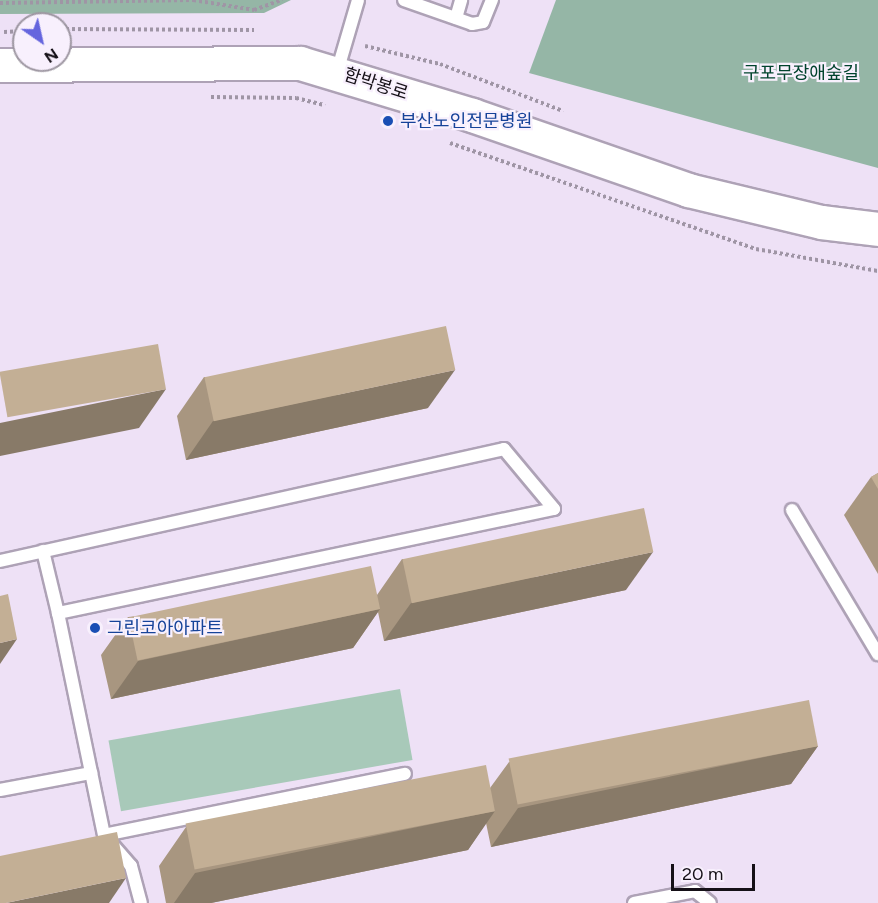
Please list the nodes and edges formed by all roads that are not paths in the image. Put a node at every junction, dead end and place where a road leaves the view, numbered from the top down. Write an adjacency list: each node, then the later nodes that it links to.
1 (358, 0): 6 (lane)
2 (404, 0): 5 (lane)
3 (461, 0): 5 (lane)
4 (492, 0): 5 (lane)
5 (456, 18)
6 (342, 57): 7 (main road, 함박봉로); 8 (main road, 함박봉로)
7 (0, 65)
8 (878, 229)
9 (792, 510): 13 (lane)
10 (43, 551): 11 (lane); 12 (lane); 12 (lane)
11 (0, 561)
12 (58, 614): 14 (lane)
13 (878, 654)
14 (91, 773): 16 (lane); 17 (lane)
15 (405, 774): 17 (lane)
16 (0, 790)
17 (104, 835): 18 (lane)
18 (141, 903)
19 (634, 903): 20 (lane)
20 (710, 903)

